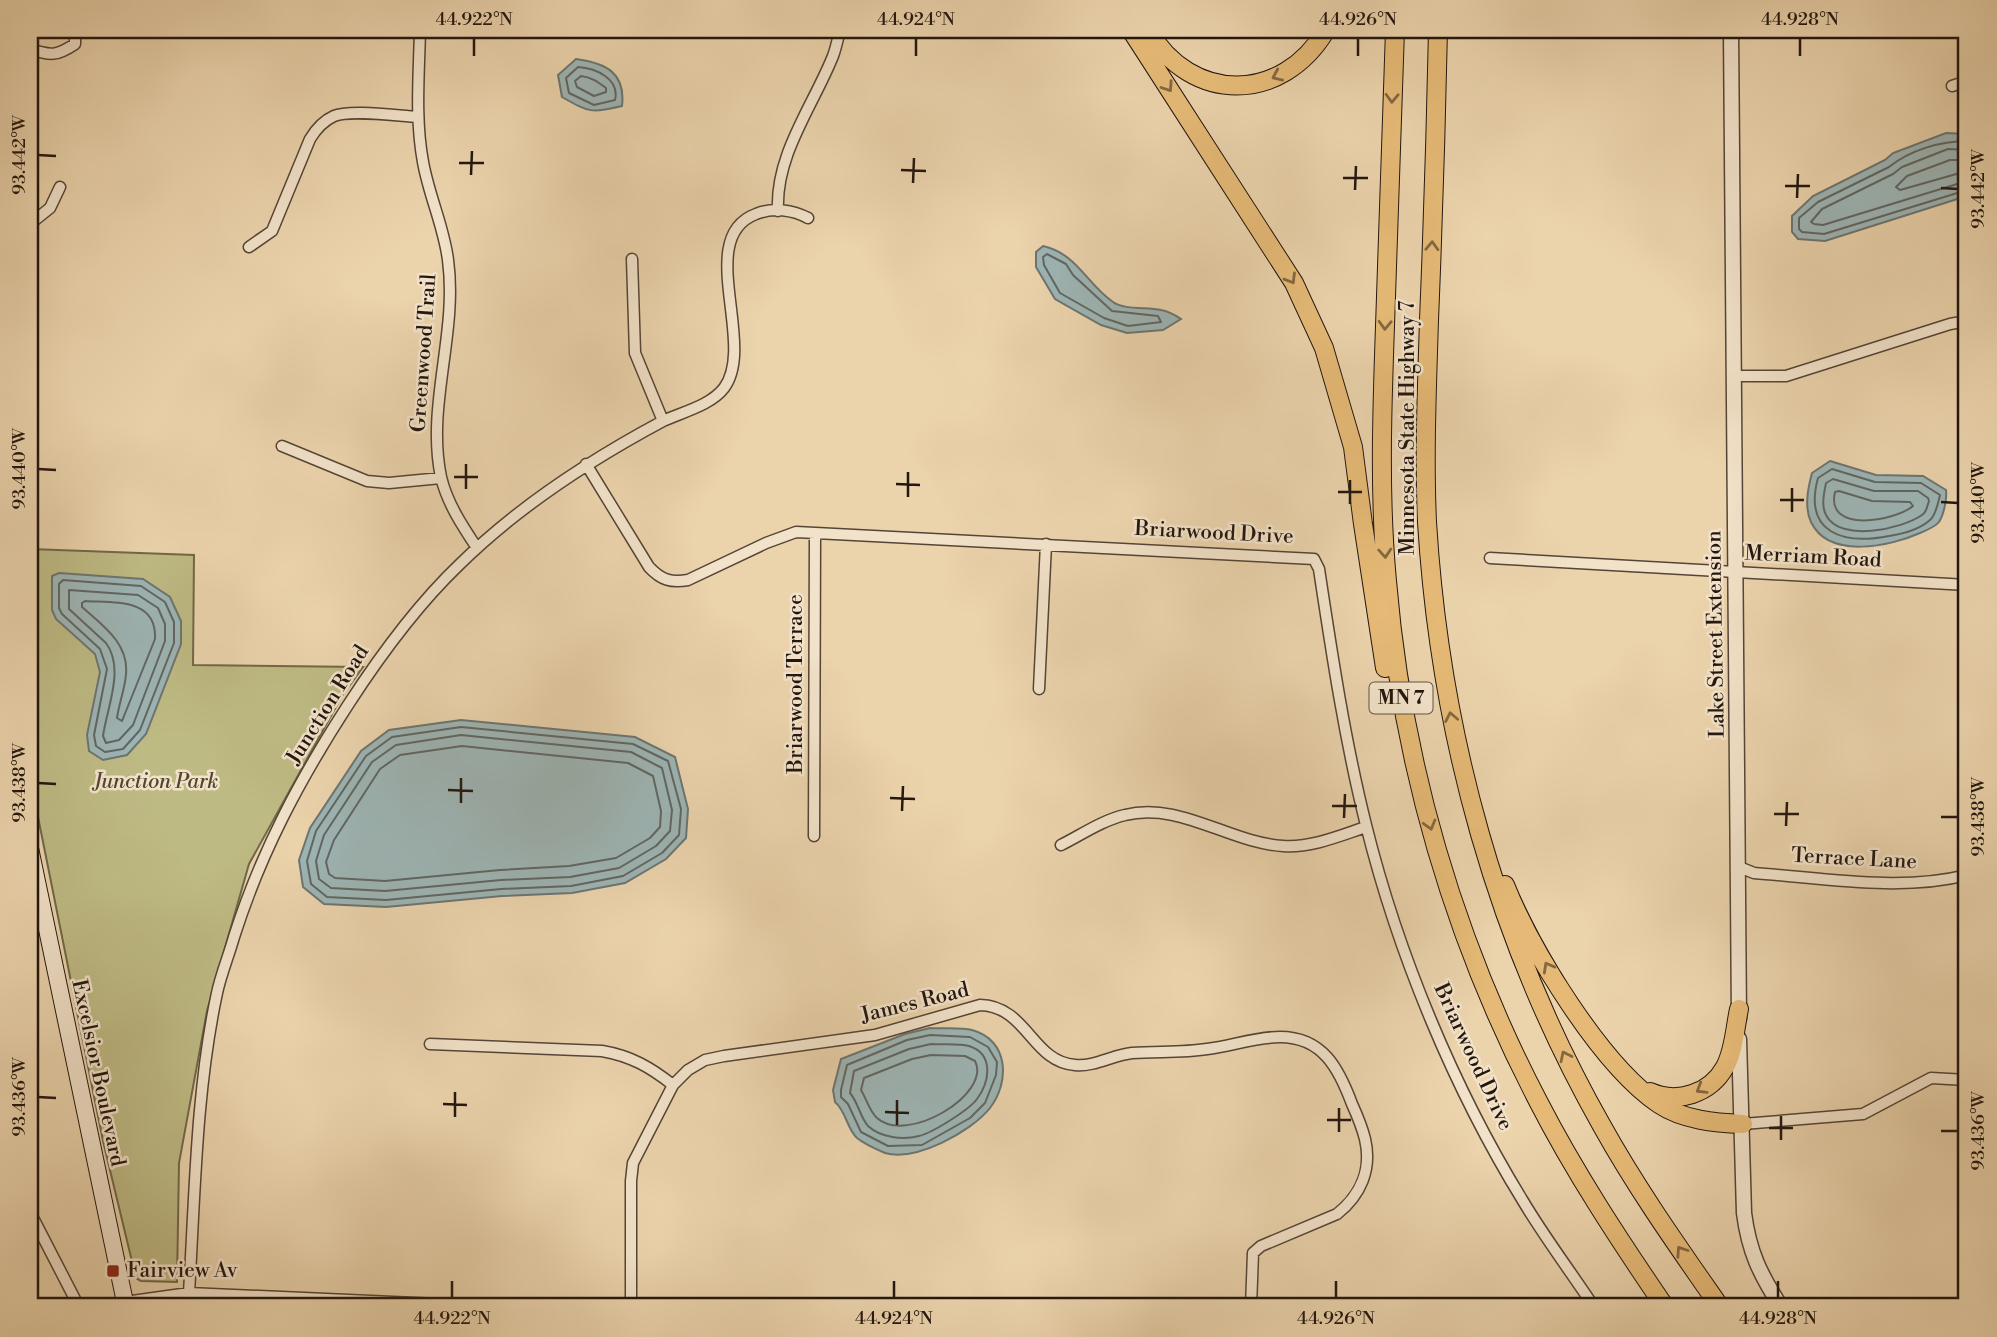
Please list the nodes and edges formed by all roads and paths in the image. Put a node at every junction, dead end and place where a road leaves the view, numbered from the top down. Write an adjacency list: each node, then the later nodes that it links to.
1 (75, 30): 10 (street)
2 (419, 30): 13 (street, Greenwood Trail)
3 (840, 30): 15 (street)
4 (1131, 30): 34 (highway, one-way to 34)
5 (1148, 30): 6 (highway, one-way to 5)
6 (1326, 30)
7 (1395, 30): 34 (highway, Minnesota State Highway 7 / MN 7, one-way to 34)
8 (1439, 30): 33 (highway, Minnesota State Highway 7 / MN 7, one-way to 8)
9 (1731, 30): 21 (street, Lake Street Extension)
10 (30, 49)
11 (1967, 82): 12 (street)
12 (1952, 86)
13 (418, 117): 18 (street); 25 (street, Greenwood Trail)
14 (60, 187): 17 (street)
15 (778, 211): 16 (street); 22 (street, Junction Road)
16 (808, 218)
17 (30, 224)
18 (249, 247)
19 (632, 259): 22 (street)
20 (1967, 321): 21 (street)
21 (1735, 376): 30 (street, Lake Street Extension)
22 (663, 421): 24 (street, Junction Road)
23 (282, 446): 25 (street)
24 (586, 464): 26 (street, Briarwood Drive); 28 (street, Junction Road)
25 (441, 478): 28 (street, Greenwood Trail)
26 (815, 533): 27 (street, Briarwood Drive); 36 (street, Briarwood Terrace)
27 (1046, 544): 32 (street); 35 (street, Briarwood Drive)
28 (477, 548): 48 (street, Junction Road)
29 (1490, 558): 30 (street, Merriam Road)
30 (1736, 573): 31 (street, Merriam Road); 39 (street, Lake Street Extension)
31 (1967, 585)
32 (1039, 689)
33 (1466, 783): 45 (highway, one-way to 33); 58 (highway, Minnesota State Highway 7 / MN 7, one-way to 33)
34 (1421, 794): 57 (highway, Minnesota State Highway 7 / MN 7, one-way to 57)
35 (1366, 827): 37 (street); 56 (street, Briarwood Drive)
36 (814, 836)
37 (1061, 845)
38 (30, 848): 49 (main road, Excelsior Boulevard)
39 (1739, 867): 40 (street, Terrace Lane); 41 (street, Lake Street Extension)
40 (1967, 875)
41 (1739, 1009): 45 (highway, one-way to 45); 46 (street, Lake Street Extension)
42 (430, 1044): 44 (street)
43 (1967, 1080): 46 (street)
44 (673, 1085): 54 (street); 55 (street, James Road)
45 (1640, 1088): 46 (highway)
46 (1742, 1124): 59 (street, Lake Street Extension)
47 (30, 1212): 51 (street)
48 (189, 1293): 49 (street); 50 (street)
49 (126, 1304): 52 (street)
50 (450, 1306): 53 (street)
51 (79, 1307)
52 (106, 1307)
53 (506, 1307)
54 (631, 1307)
55 (1251, 1307)
56 (1594, 1307)
57 (1665, 1307)
58 (1720, 1307)
59 (1781, 1307)

